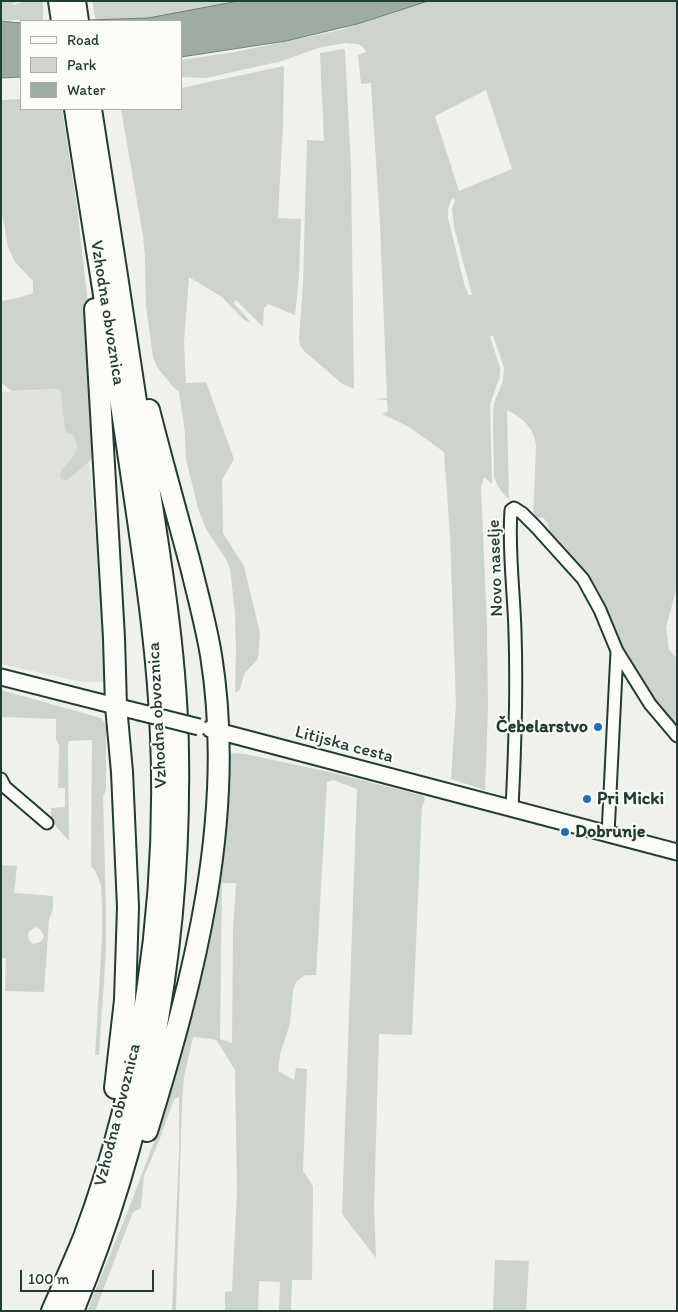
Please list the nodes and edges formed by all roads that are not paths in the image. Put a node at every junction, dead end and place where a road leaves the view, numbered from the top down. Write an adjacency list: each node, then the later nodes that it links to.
1 (59, 1): 3 (highway)
2 (75, 1): 4 (highway)
3 (62, 20)
4 (78, 20)
5 (75, 110): 7 (highway, Vzhodna obvoznica)
6 (91, 110): 8 (highway, Vzhodna obvoznica)
7 (90, 207): 11 (highway); 19 (highway, Vzhodna obvoznica)
8 (121, 302): 12 (highway); 19 (highway, Vzhodna obvoznica)
9 (616, 651): 13 (street, Novo naselje); 15 (street, Novo naselje); 17 (street, Novo naselje)
10 (1, 677): 11 (main road, Litijska cesta)
11 (116, 706): 12 (main road, Litijska cesta, bridge); 19 (highway)
12 (219, 732): 15 (main road, Litijska cesta); 19 (highway)
13 (677, 736)
14 (1, 779): 16 (street)
15 (512, 808): 17 (main road, Litijska cesta)
16 (46, 823)
17 (608, 834): 18 (main road, Litijska cesta)
18 (677, 852)
19 (91, 1241): 20 (highway, Vzhodna obvoznica); 21 (highway, Vzhodna obvoznica)
20 (52, 1311)
21 (72, 1311)

